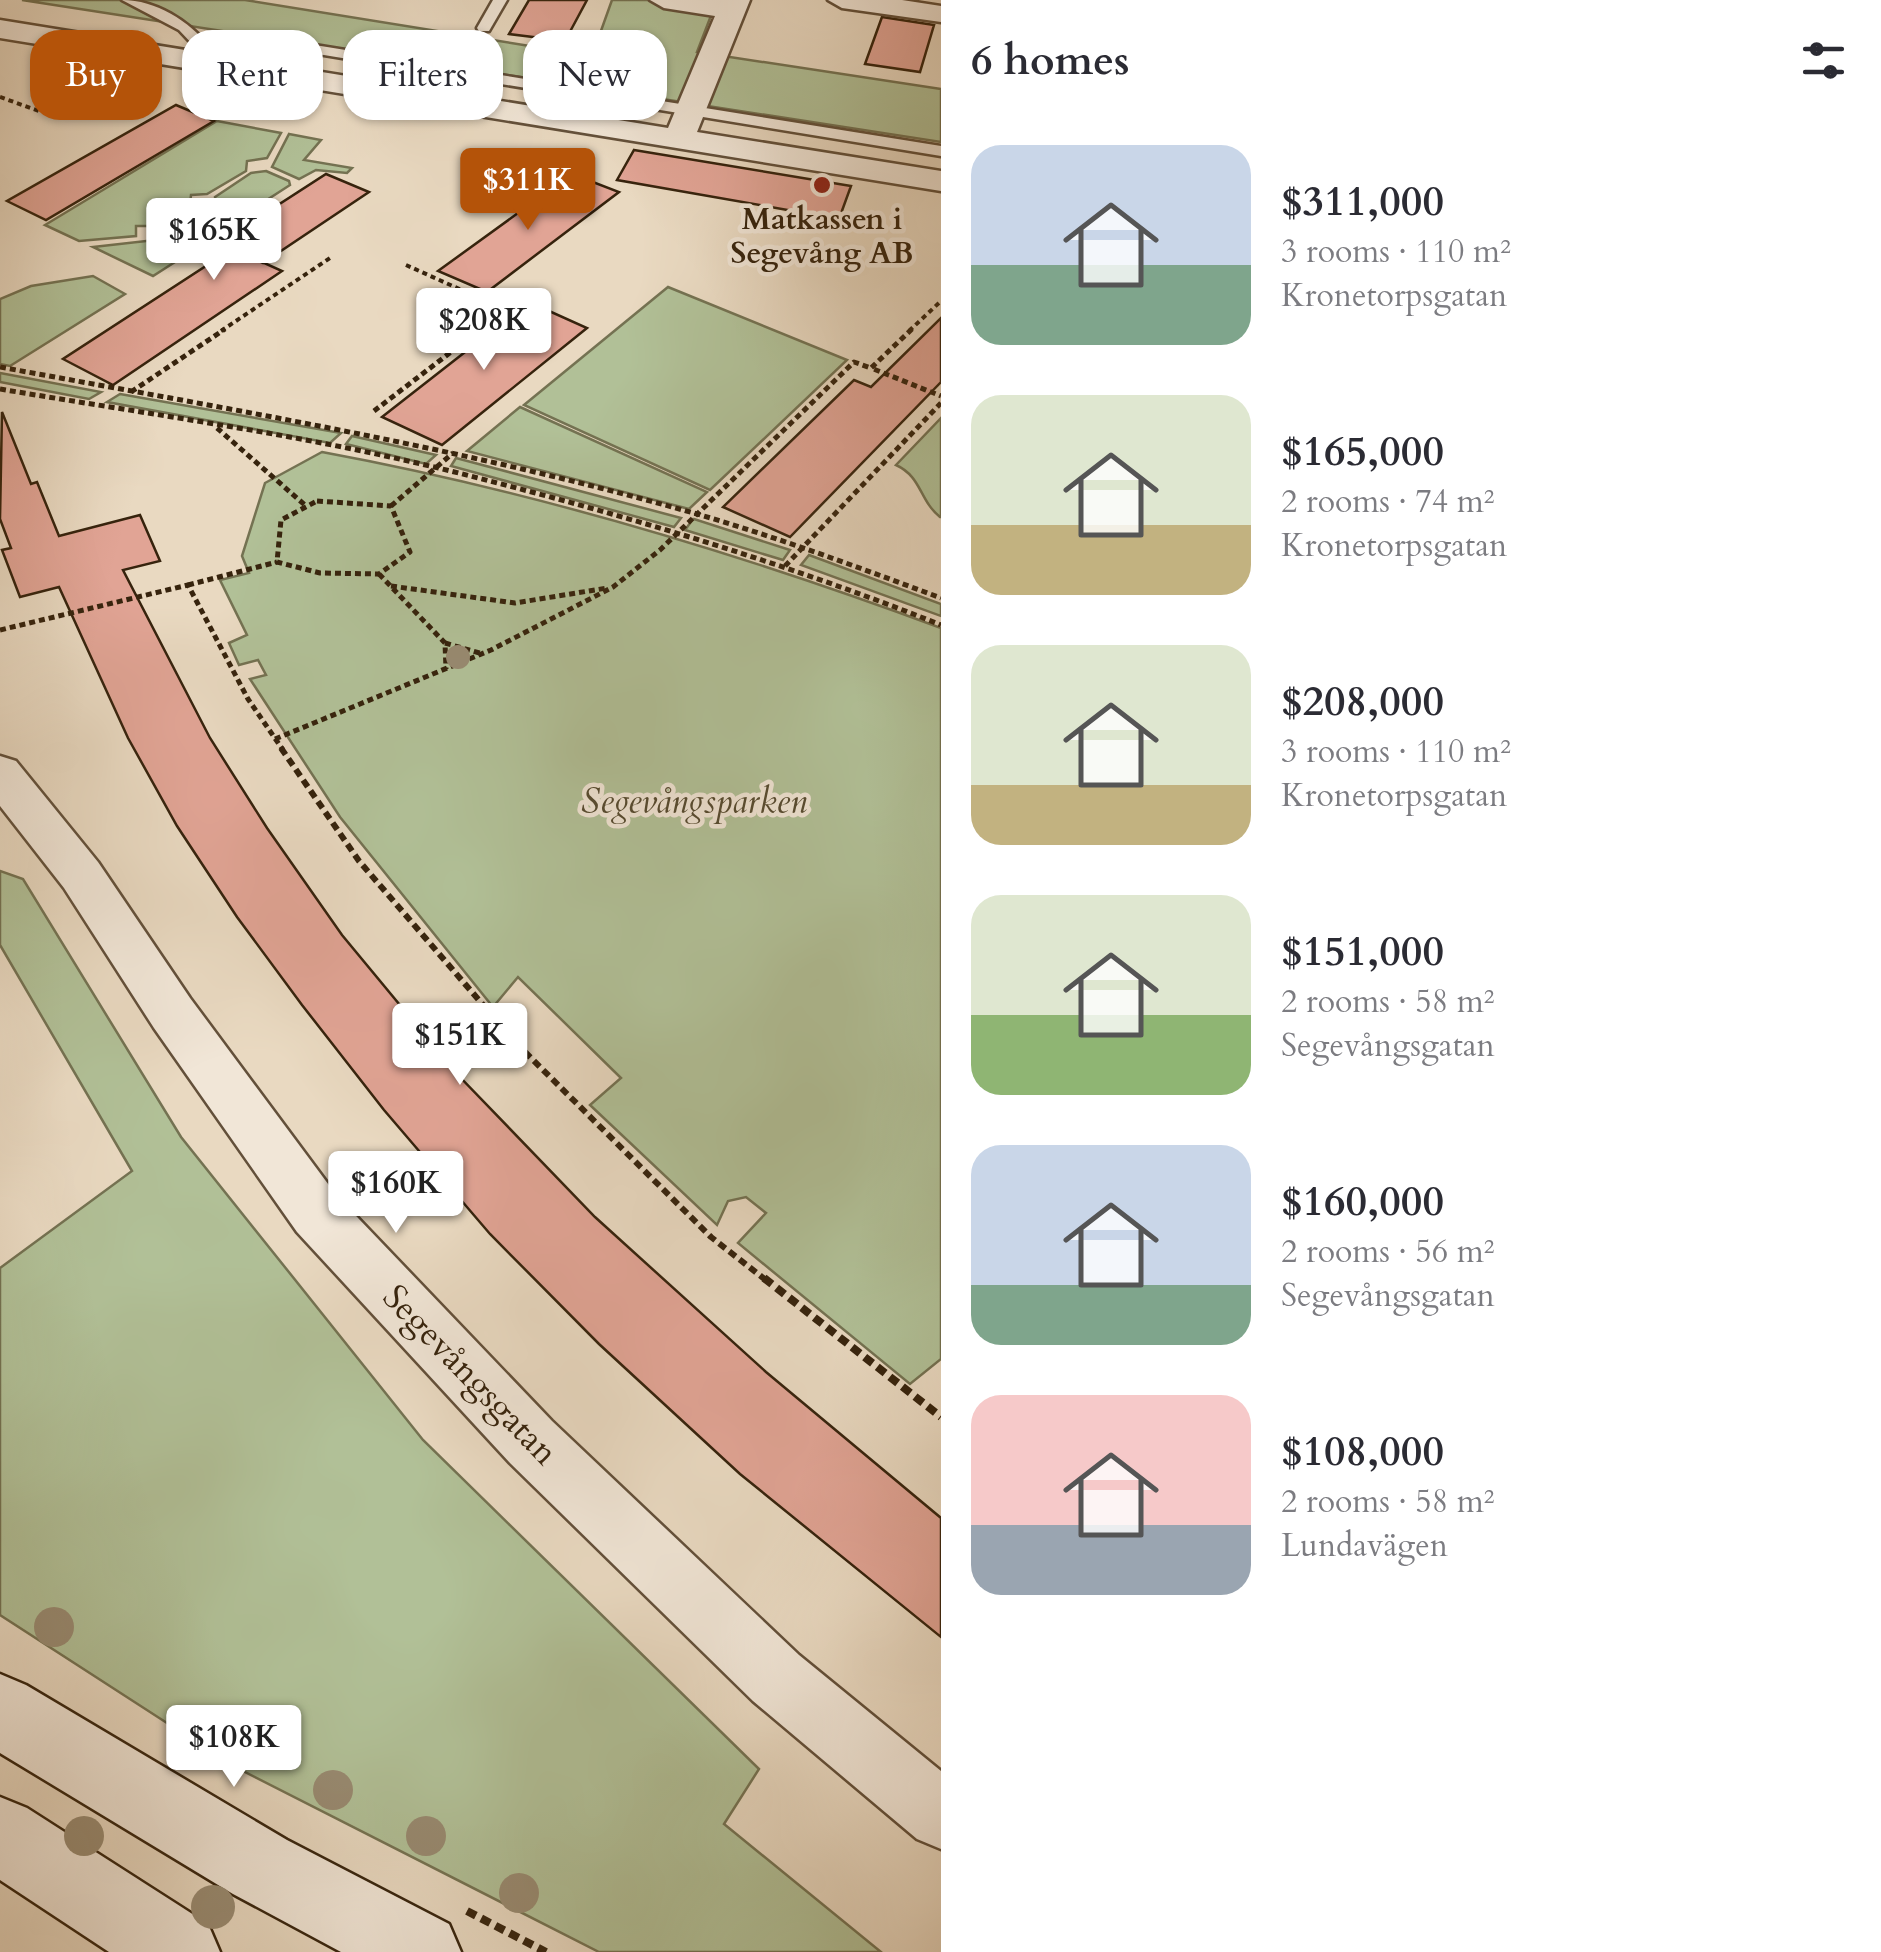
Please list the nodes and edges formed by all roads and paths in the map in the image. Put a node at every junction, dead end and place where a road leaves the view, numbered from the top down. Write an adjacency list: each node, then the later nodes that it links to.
1 (129, 0): 11 (lane)
2 (500, 0): 8 (lane)
3 (664, 0): 5 (street)
4 (842, 0): 7 (street)
5 (734, 5): 16 (street)
6 (72, 12): 10 (street)
7 (941, 14)
8 (484, 28)
9 (0, 29): 12 (street)
10 (53, 30)
11 (187, 30)
12 (30, 34)
13 (323, 78): 16 (street)
14 (0, 97): 15 (path)
15 (30, 107)
16 (686, 124): 17 (lane); 18 (street)
17 (941, 151)
18 (941, 181)
19 (333, 256): 25 (path)
20 (406, 265): 27 (path)
21 (941, 300): 23 (path)
22 (0, 368): 25 (path)
23 (872, 368): 26 (path); 33 (path)
24 (0, 389): 28 (path)
25 (132, 392): 29 (path)
26 (941, 399): 35 (path)
27 (374, 412)
28 (215, 426): 30 (path); 31 (path)
29 (454, 453): 30 (path); 33 (path)
30 (432, 469): 32 (path); 34 (path)
31 (306, 506): 32 (path); 36 (path)
32 (391, 506): 38 (path)
33 (695, 514): 34 (path); 35 (path)
34 (678, 534): 37 (path); 41 (path)
35 (802, 546): 37 (path); 42 (path)
36 (277, 562): 38 (path); 39 (path)
37 (785, 566): 43 (path)
38 (378, 574): 40 (path)
39 (188, 585): 44 (path); 48 (path)
40 (391, 586): 41 (path); 45 (path)
41 (614, 588): 46 (path)
42 (941, 598)
43 (941, 625)
44 (0, 630)
45 (445, 643): 46 (path); 47 (path)
46 (483, 654): 47 (path)
47 (446, 669): 48 (path)
48 (275, 738): 50 (path)
49 (0, 774): 52 (street, Segevångsgatan)
50 (941, 1417)
51 (0, 1711): 55 (main road)
52 (941, 1814)
53 (0, 1834): 54 (main road)
54 (180, 1952)
55 (421, 1952)

